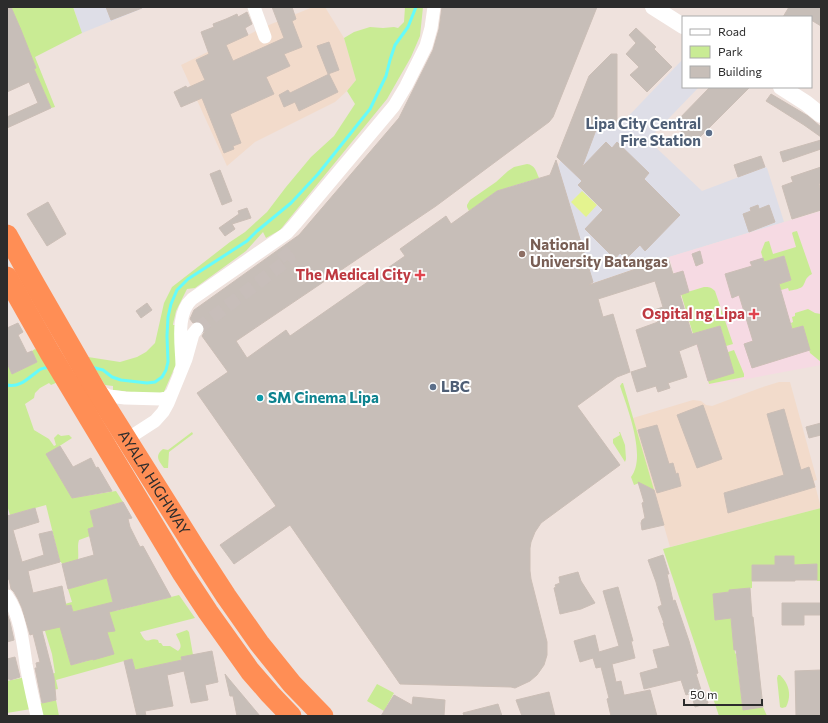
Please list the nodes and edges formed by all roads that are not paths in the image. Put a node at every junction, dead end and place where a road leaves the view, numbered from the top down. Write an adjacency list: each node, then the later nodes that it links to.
1 (254, 7): 5 (street)
2 (434, 7): 11 (street)
3 (653, 7): 4 (street)
4 (682, 25)
5 (265, 37)
6 (783, 88): 7 (street)
7 (821, 115)
8 (7, 234): 12 (highway, AYALA HIGHWAY)
9 (7, 277): 15 (highway, AYALA HIGHWAY)
10 (197, 329): 11 (street)
11 (180, 372): 13 (street)
12 (96, 390): 13 (street); 14 (highway, AYALA HIGHWAY)
13 (171, 394): 14 (street)
14 (127, 439): 15 (street); 19 (highway, AYALA HIGHWAY)
15 (109, 450): 18 (highway, AYALA HIGHWAY)
16 (7, 596): 17 (street)
17 (37, 716)
18 (291, 716)
19 (323, 716)

